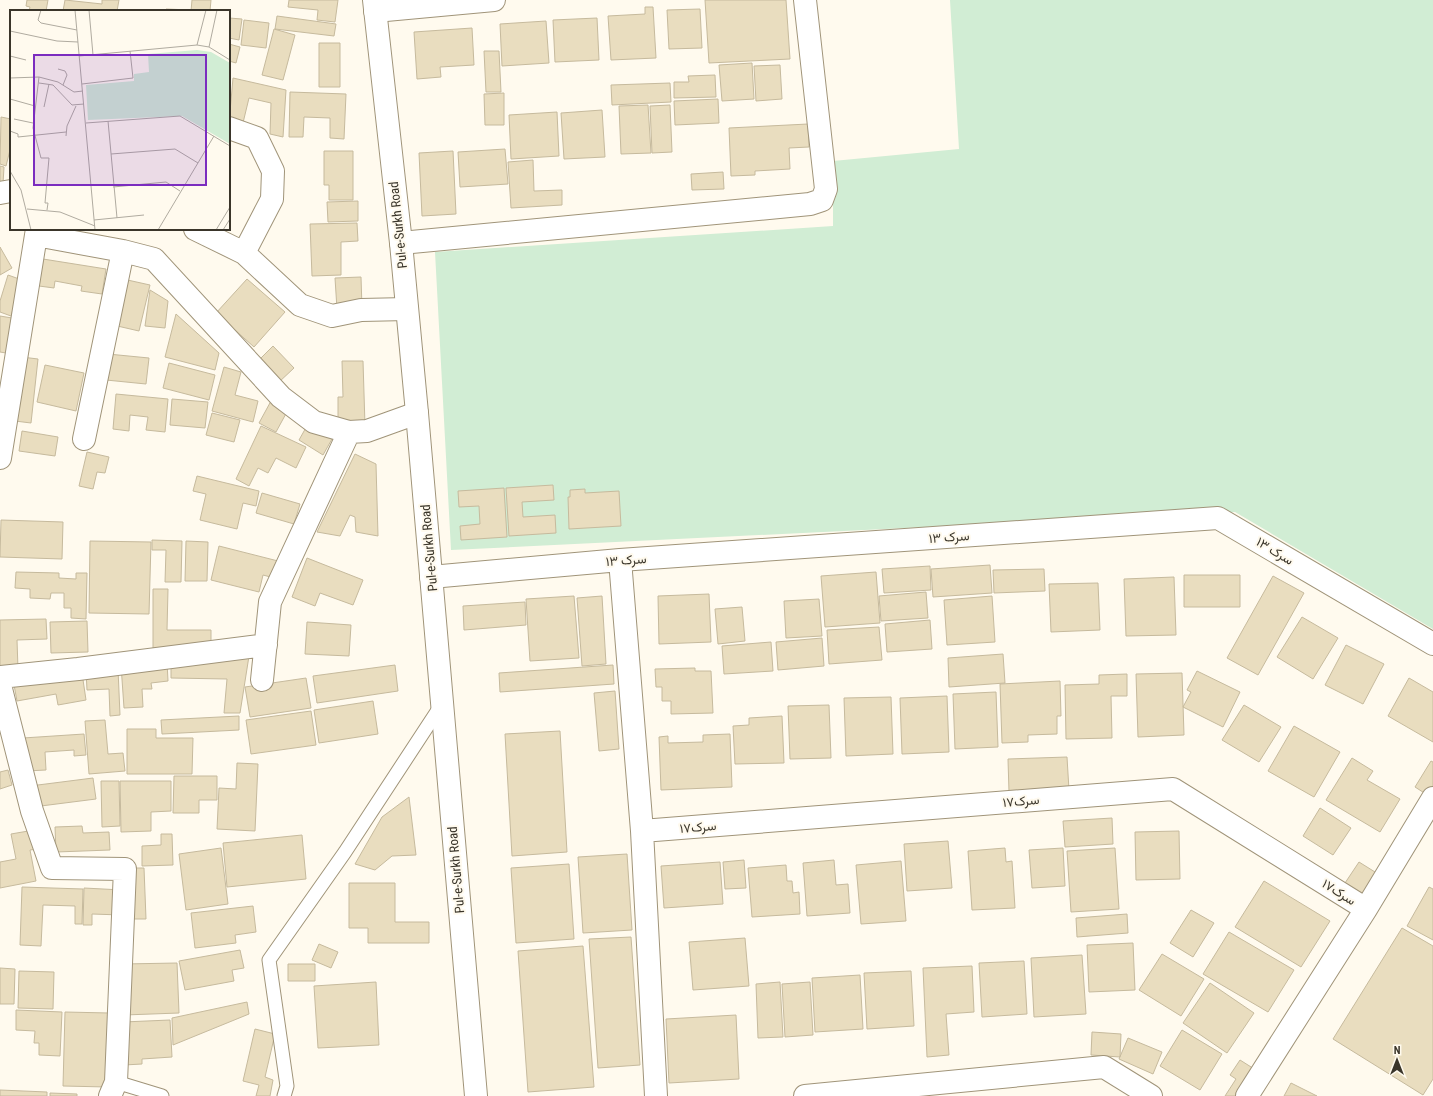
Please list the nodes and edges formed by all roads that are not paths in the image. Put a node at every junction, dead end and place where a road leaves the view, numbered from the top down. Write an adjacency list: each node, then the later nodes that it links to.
1 (489, 0): 2 (street); 4 (street)
2 (494, 0)
3 (805, 0): 10 (street)
4 (375, 6): 10 (street, Pul-e-Surkh Road)
5 (230, 128): 12 (street)
6 (10, 191): 7 (street)
7 (0, 193)
8 (197, 230): 12 (street)
9 (36, 232): 11 (street); 15 (street)
10 (401, 243): 13 (street, Pul-e-Surkh Road)
11 (123, 251): 16 (street); 17 (street)
12 (244, 253): 13 (street)
13 (407, 309): 14 (street, Pul-e-Surkh Road)
14 (416, 413): 16 (street); 20 (street, Pul-e-Surkh Road)
15 (3, 428): 18 (street)
16 (349, 432): 22 (street)
17 (84, 440)
18 (0, 458)
19 (620, 560): 20 (street, سرک ۱۳); 21 (street, سرک ۱۳); 28 (street)
20 (431, 577): 26 (street, Pul-e-Surkh Road)
21 (1433, 644)
22 (266, 645): 23 (street); 24 (street)
23 (0, 677)
24 (262, 680)
25 (0, 686): 30 (street)
26 (442, 704): 32 (lane); 33 (street, Pul-e-Surkh Road)
27 (1433, 798): 29 (street)
28 (642, 831): 29 (street, سرک۱۷); 34 (street)
29 (1366, 909): 37 (street)
30 (113, 1089): 31 (lane)
31 (162, 1096)
32 (284, 1096)
33 (476, 1096)
34 (656, 1096)
35 (805, 1096): 36 (street)
36 (1151, 1096)
37 (1248, 1096)

